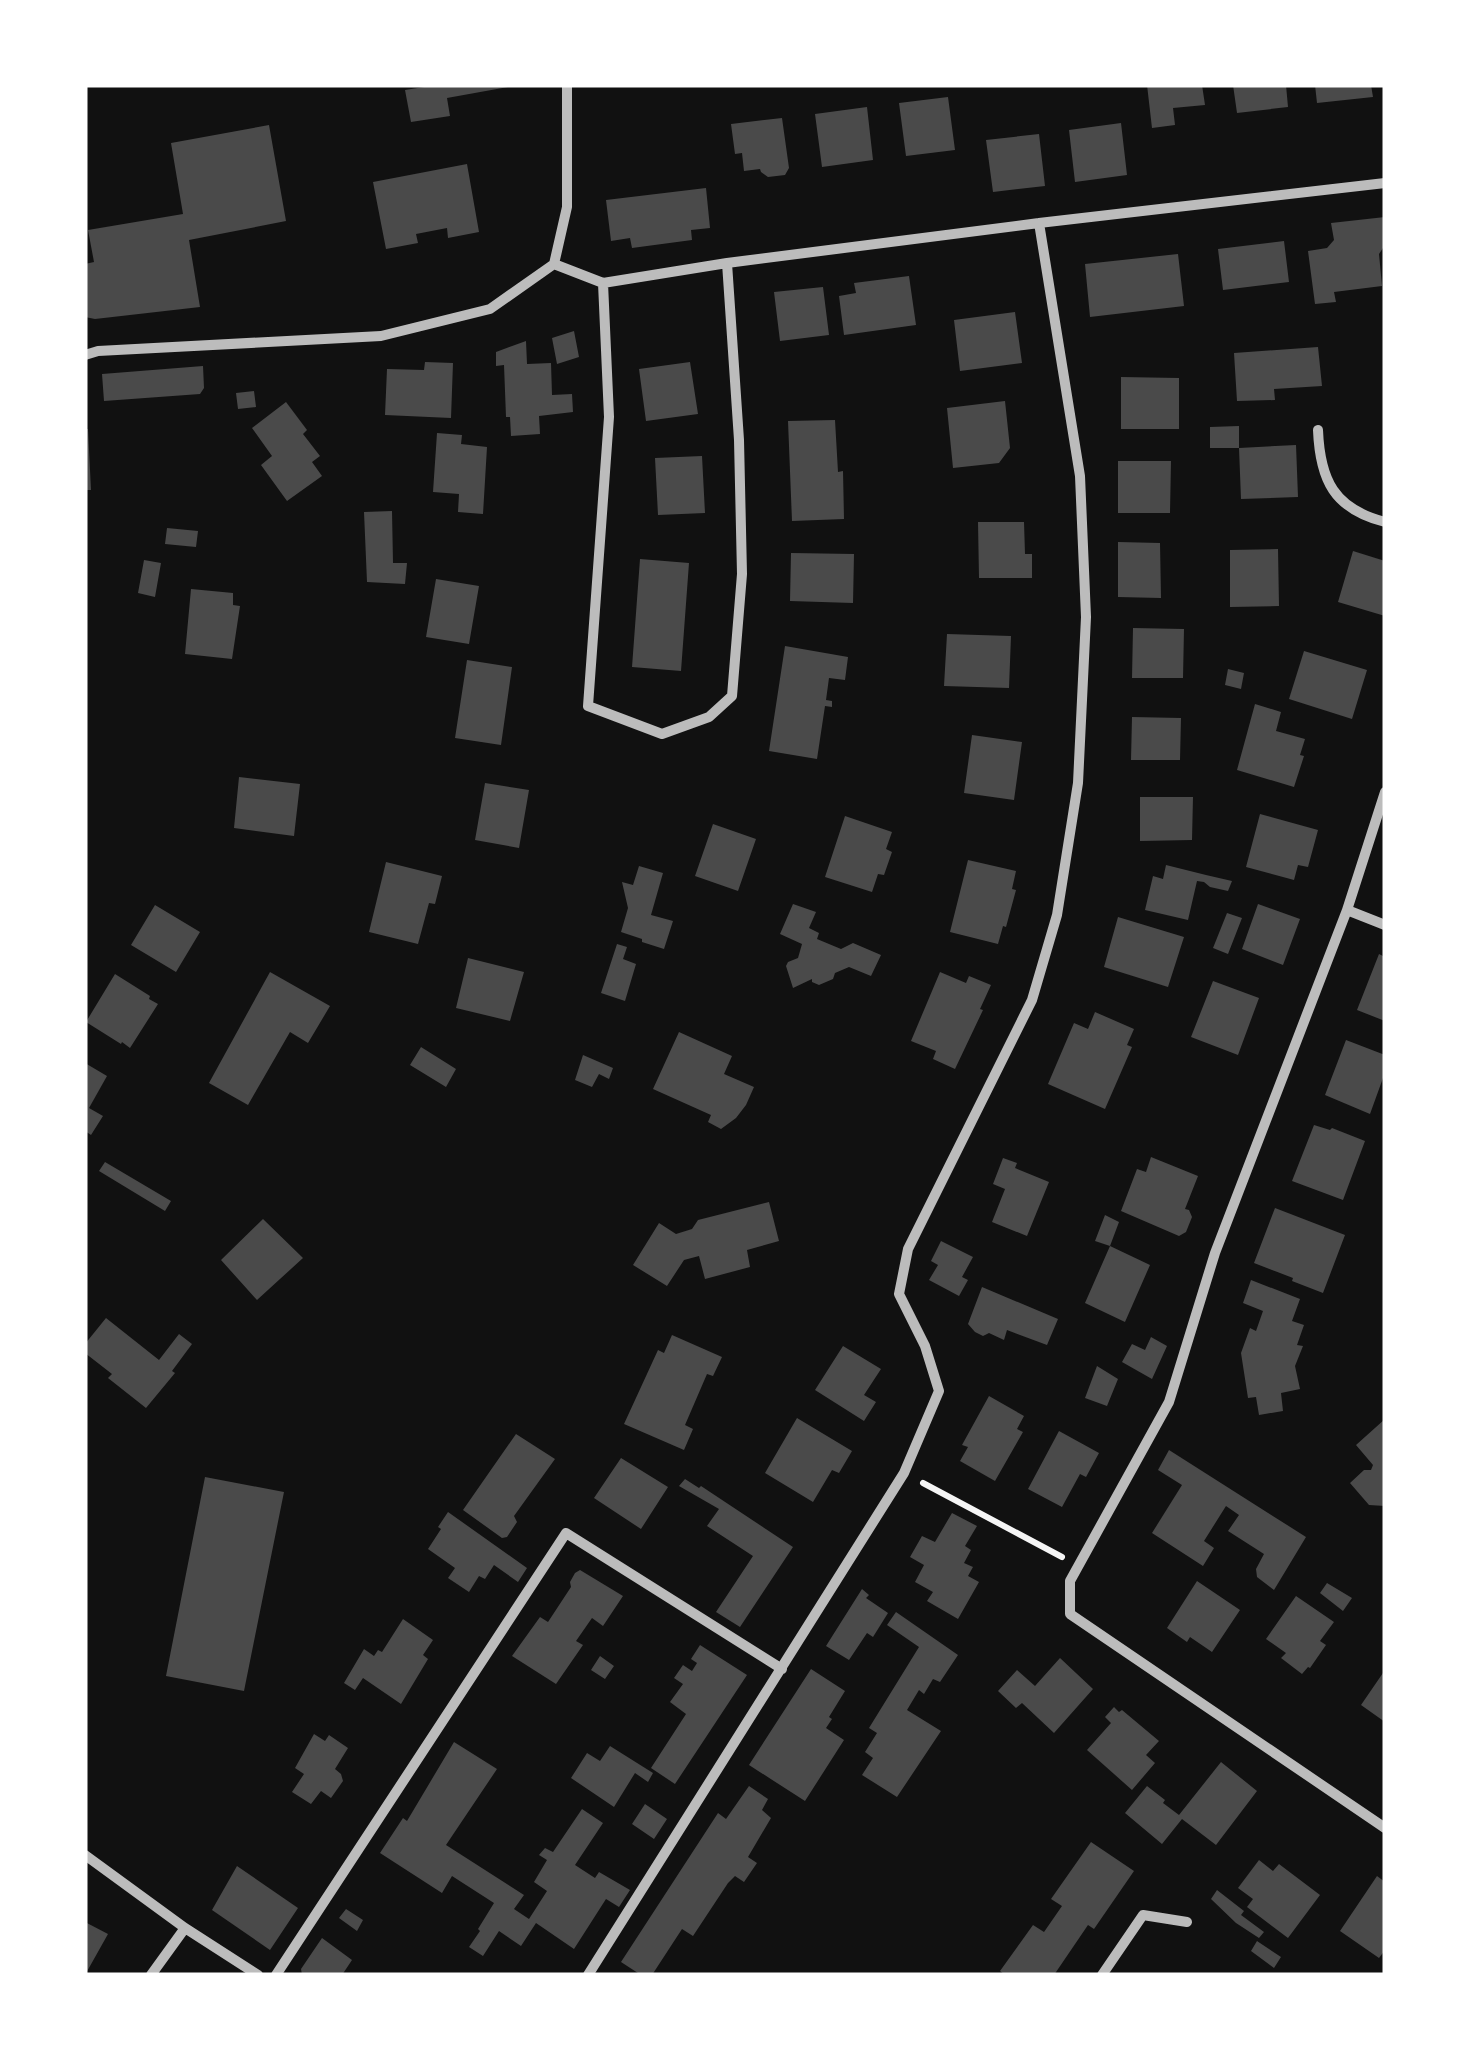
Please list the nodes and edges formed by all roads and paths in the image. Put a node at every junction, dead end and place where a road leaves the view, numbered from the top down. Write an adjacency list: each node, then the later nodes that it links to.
1 (568, 85): 5 (street)
2 (1385, 183): 3 (street)
3 (1039, 223): 4 (street); 13 (street)
4 (727, 262): 6 (street); 6 (street)
5 (554, 264): 6 (street); 7 (street)
6 (603, 283)
7 (85, 355)
8 (1318, 430): 9 (street)
9 (1385, 522)
10 (1385, 792): 11 (street)
11 (1347, 910): 12 (street); 14 (street)
12 (1385, 925)
13 (904, 1472): 14 (path); 15 (street)
14 (1077, 1566): 16 (street)
15 (782, 1669): 22 (street); 23 (street)
16 (1385, 1828)
17 (85, 1855): 19 (street)
18 (1187, 1922): 24 (street)
19 (185, 1928): 20 (street); 21 (street)
20 (150, 1975)
21 (258, 1975)
22 (276, 1975)
23 (588, 1975)
24 (1102, 1975)

